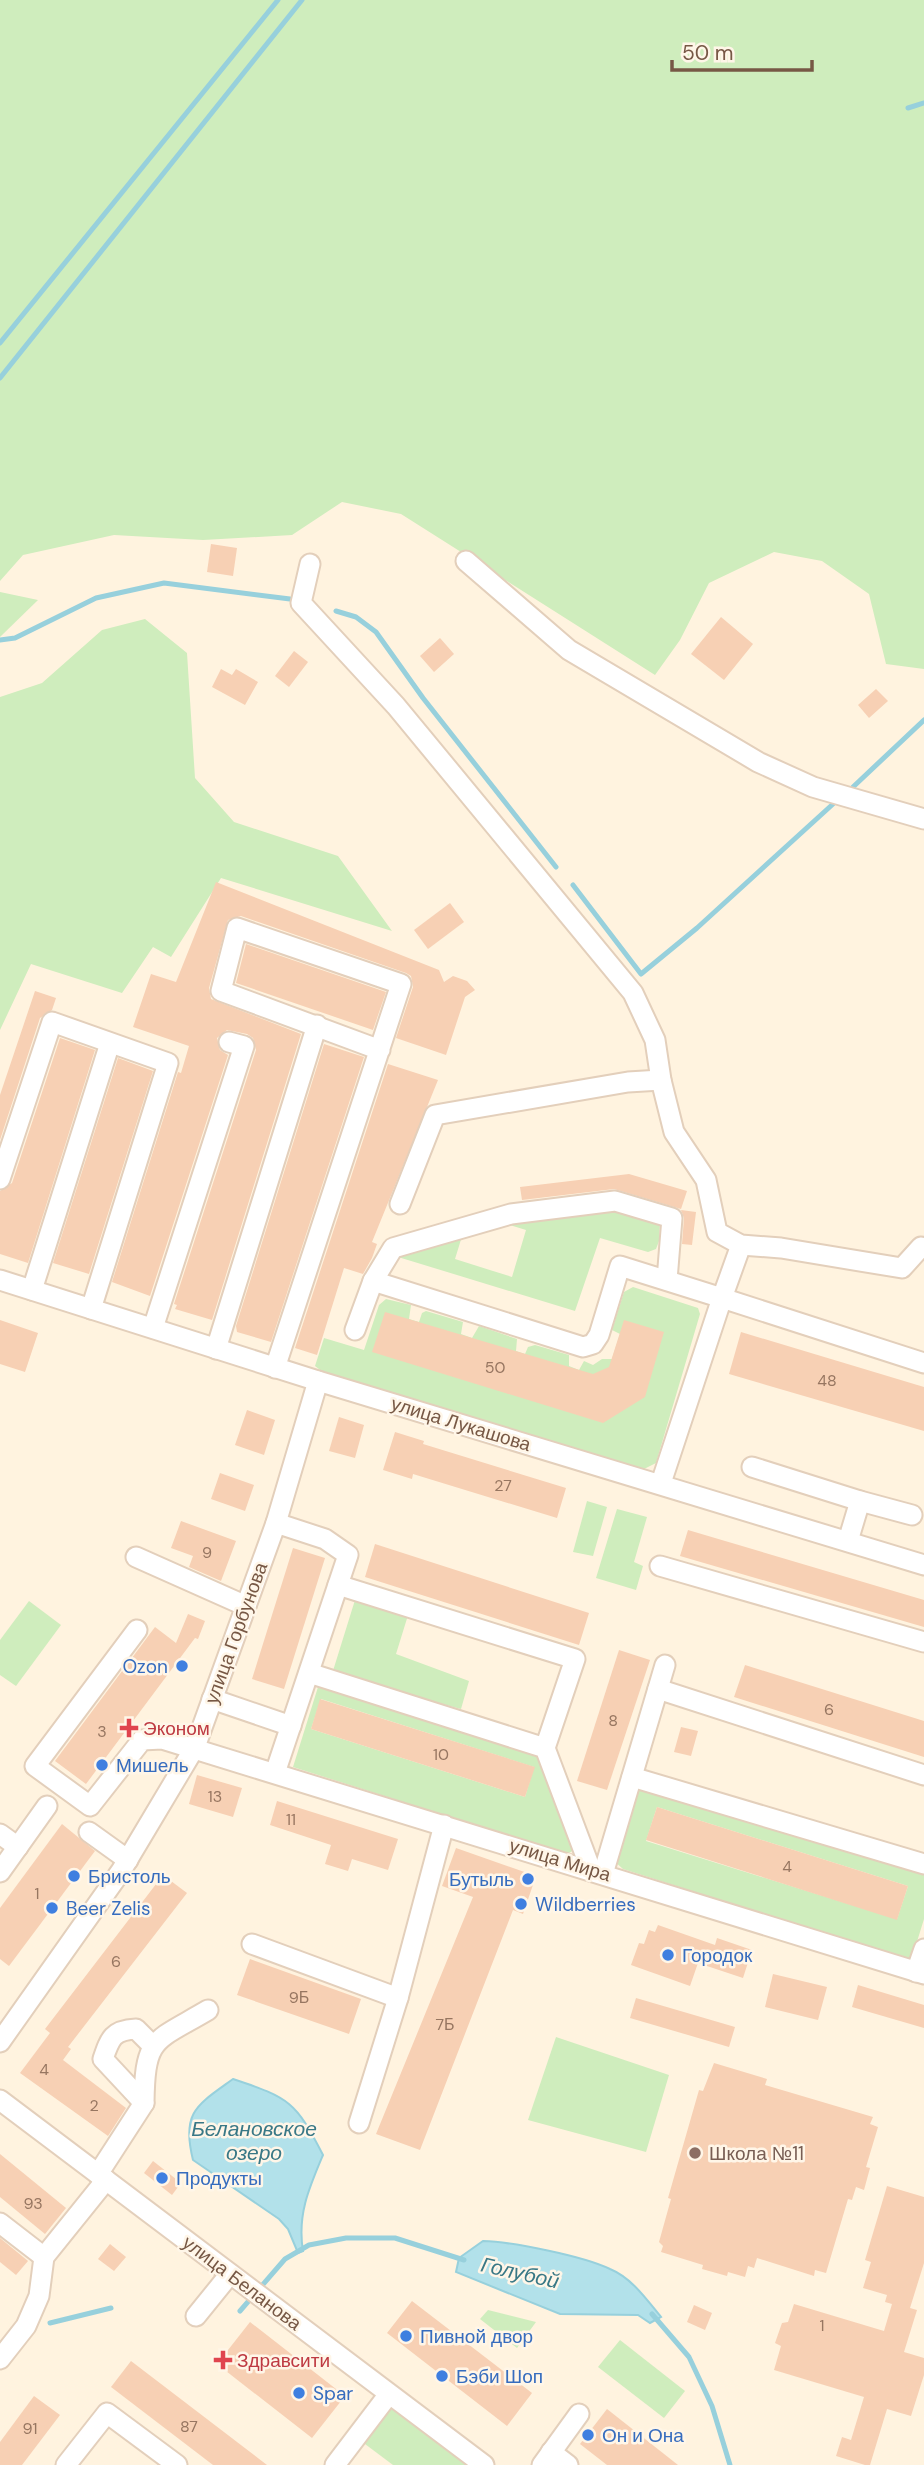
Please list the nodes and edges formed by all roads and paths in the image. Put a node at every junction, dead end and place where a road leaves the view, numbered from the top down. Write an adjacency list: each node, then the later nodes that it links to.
1 (466, 561): 3 (street)
2 (310, 564): 8 (street)
3 (924, 819)
4 (317, 1025): 7 (street); 7 (street); 21 (street)
5 (229, 1042): 19 (street)
6 (110, 1043): 9 (street); 16 (street); 18 (street)
7 (380, 1050): 23 (street)
8 (661, 1080): 10 (street); 11 (street)
9 (0, 1179)
10 (400, 1205)
11 (741, 1245): 12 (street); 17 (street)
12 (920, 1247)
13 (0, 1280): 16 (street, улица Лукашова)
14 (667, 1280): 15 (street); 15 (street); 17 (street)
15 (373, 1281): 20 (street)
16 (32, 1290): 18 (street, улица Лукашова)
17 (722, 1298): 22 (street); 26 (street)
18 (91, 1308): 19 (street, улица Лукашова)
19 (153, 1328): 21 (street, улица Лукашова)
20 (355, 1330)
21 (216, 1349): 23 (street, улица Лукашова)
22 (924, 1363)
23 (275, 1368): 24 (street, улица Лукашова)
24 (318, 1381): 26 (street, улица Лукашова); 29 (street, улица Горбунова)
25 (752, 1467): 27 (street)
26 (661, 1483): 30 (street, улица Лукашова)
27 (860, 1501): 28 (street); 30 (street)
28 (912, 1515)
29 (276, 1522): 34 (street); 35 (street, улица Горбунова)
30 (848, 1541): 32 (street, улица Лукашова)
31 (136, 1557): 35 (street)
32 (924, 1565)
33 (660, 1566): 37 (street)
34 (338, 1585): 39 (street); 44 (street)
35 (246, 1606): 41 (street, улица Горбунова)
36 (137, 1630): 43 (street, улица Мира)
37 (924, 1642)
38 (666, 1665): 40 (street)
39 (309, 1673): 42 (street); 44 (street)
40 (658, 1689): 46 (street); 47 (street)
41 (212, 1699): 42 (street); 43 (street, улица Горбунова)
42 (291, 1726): 45 (street)
43 (195, 1747): 45 (street, улица Мира); 53 (street, улица Горбунова)
44 (545, 1748): 56 (street)
45 (275, 1773): 49 (street, улица Мира)
46 (924, 1775)
47 (632, 1777): 54 (street); 56 (street)
48 (47, 1806): 52 (street)
49 (444, 1825): 56 (street, улица Мира); 60 (street)
50 (89, 1832): 53 (street)
51 (0, 1834): 52 (street)
52 (18, 1847): 55 (street)
53 (128, 1860): 62 (street, улица Горбунова)
54 (924, 1864)
55 (0, 1872)
56 (597, 1872): 59 (street, улица Мира)
57 (252, 1944): 60 (street)
58 (924, 1949): 59 (street)
59 (920, 1973)
60 (398, 1997): 66 (street)
61 (208, 2010): 63 (street)
62 (0, 2042)
63 (153, 2046): 65 (street); 65 (street)
64 (0, 2100): 67 (street, улица Беланова)
65 (144, 2103): 67 (street)
66 (359, 2123)
67 (102, 2177): 69 (street); 70 (street, улица Беланова)
68 (0, 2223): 69 (street)
69 (44, 2257): 72 (street)
70 (234, 2277): 71 (street); 73 (street, улица Беланова)
71 (196, 2316)
72 (0, 2359)
73 (389, 2394): 78 (street); 79 (street, улица Беланова)
74 (579, 2414): 75 (street)
75 (546, 2458): 80 (street)
76 (66, 2465): 77 (street)
77 (177, 2465)
78 (335, 2465)
79 (484, 2465)
80 (568, 2465)

